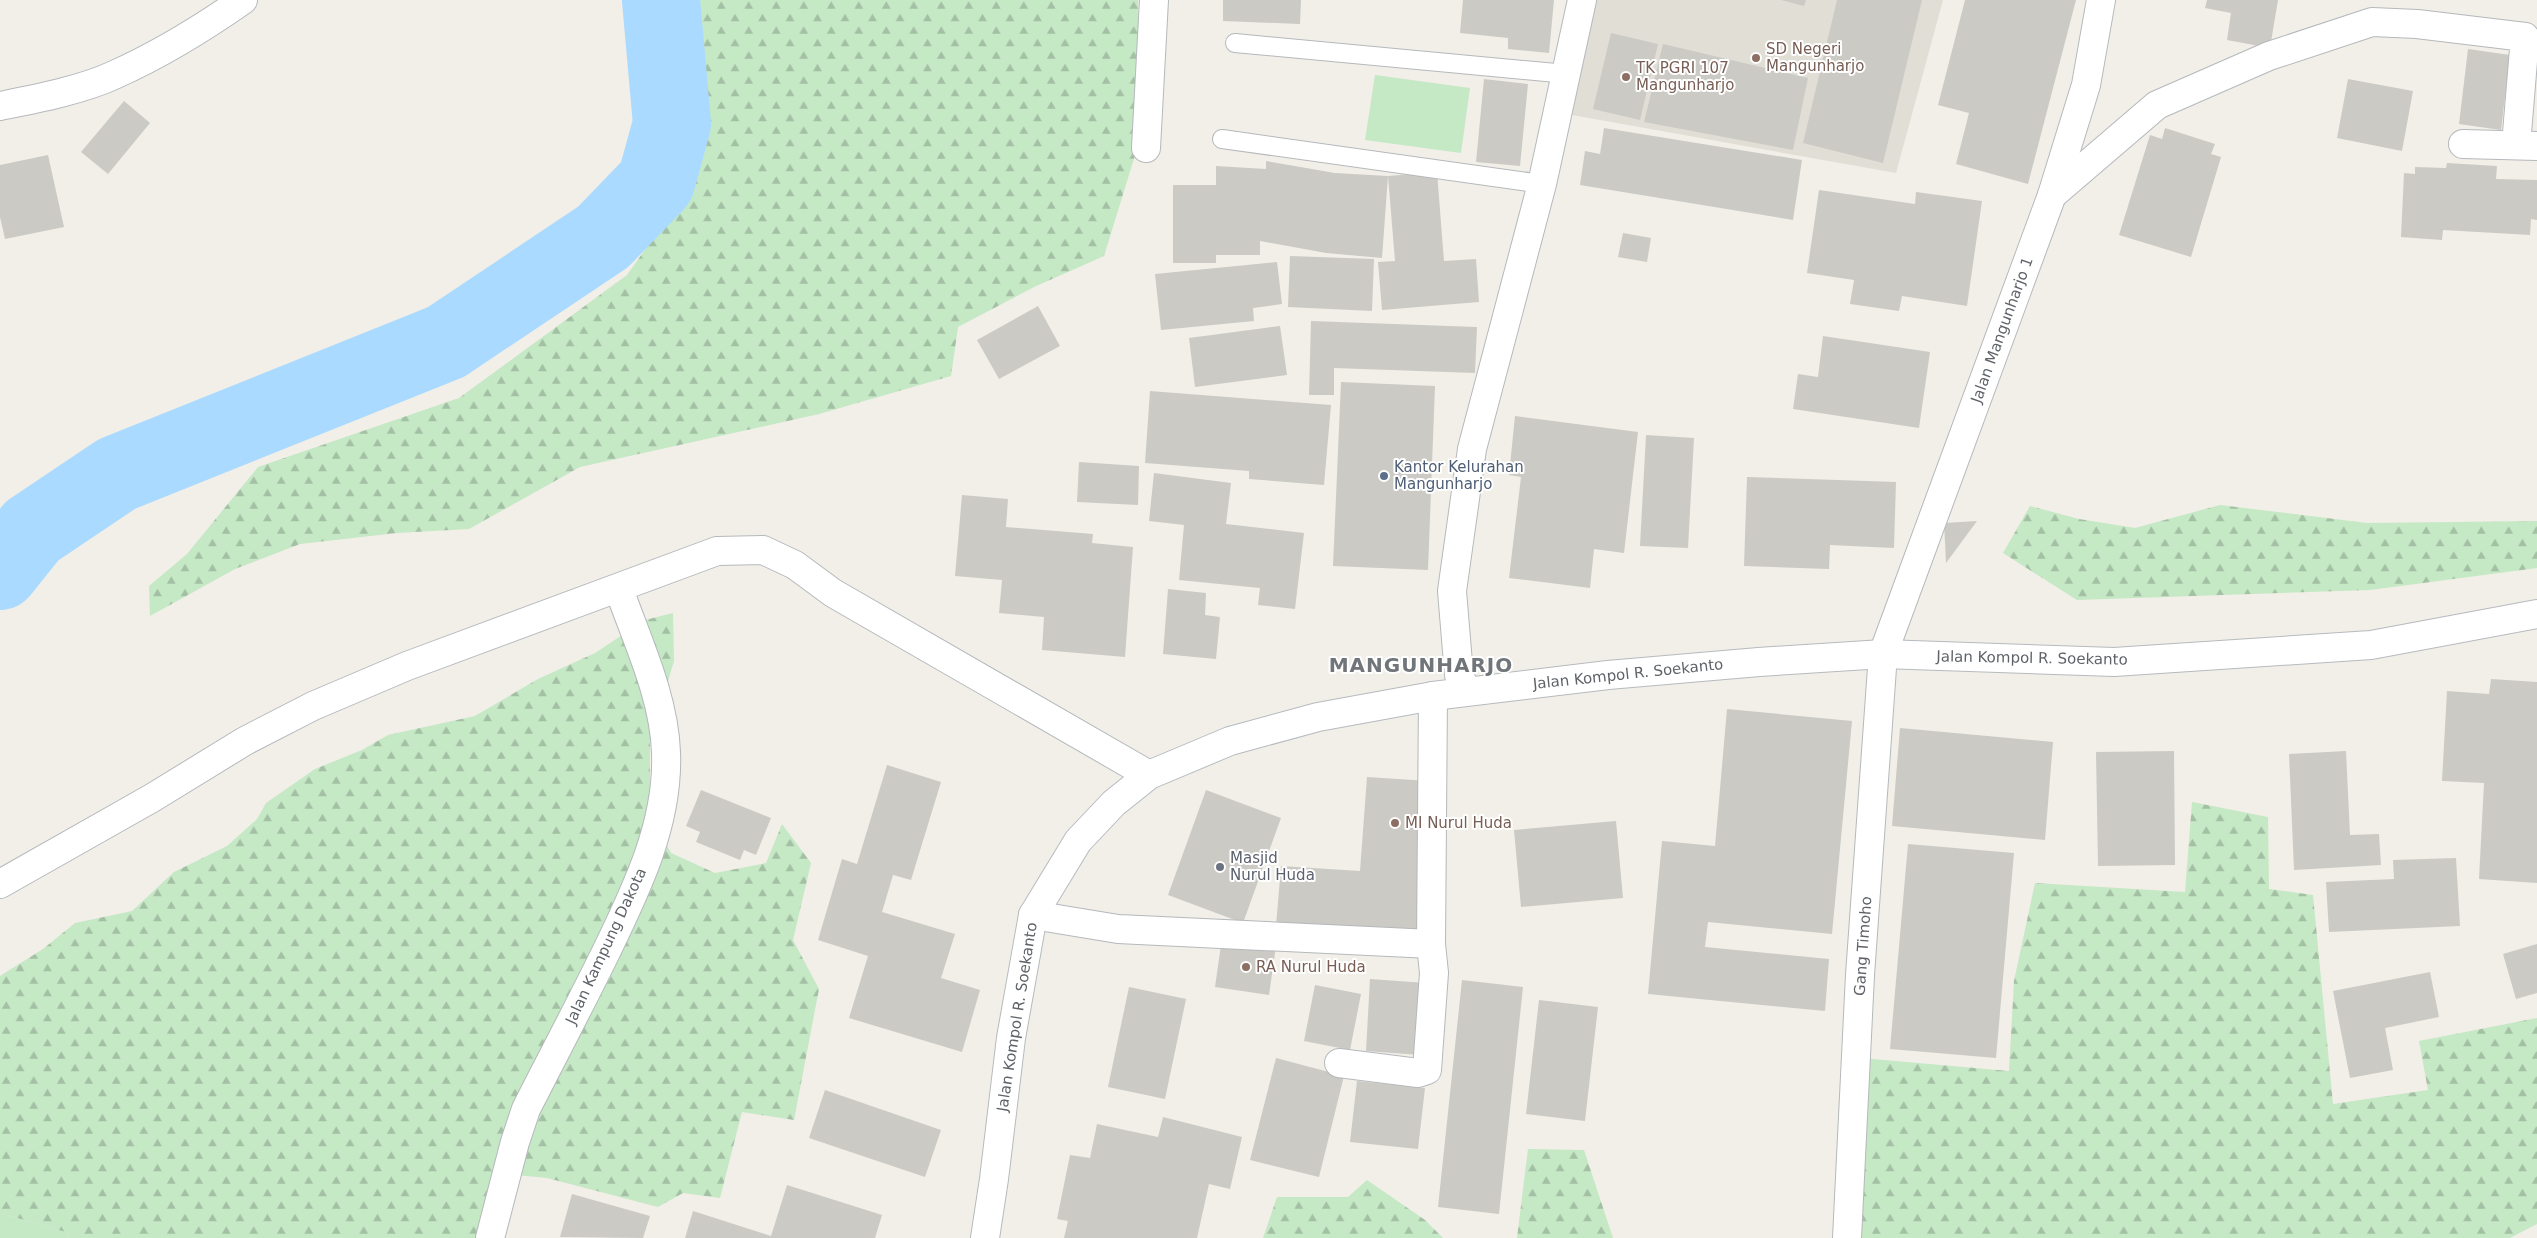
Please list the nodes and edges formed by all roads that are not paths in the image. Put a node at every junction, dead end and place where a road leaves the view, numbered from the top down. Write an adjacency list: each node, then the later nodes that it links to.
1 (243, 0): 8 (street)
2 (1154, 0): 12 (street)
3 (1582, 0): 7 (street)
4 (2101, 0): 14 (street, Jalan Mangunharjo 1)
5 (2531, 35): 11 (street); 14 (street)
6 (1235, 43): 7 (lane)
7 (1567, 74): 13 (street)
8 (0, 106)
9 (1222, 140): 13 (lane)
10 (2463, 144): 11 (street)
11 (2526, 146)
12 (1146, 148)
13 (1542, 184): 18 (street)
14 (2052, 194): 17 (street, Jalan Mangunharjo 1)
15 (619, 589): 20 (street); 21 (street); 25 (street, Jalan Kampung Dakota)
16 (2537, 614): 17 (street, Jalan Kompol R. Soekanto)
17 (1883, 654): 18 (street, Jalan Kompol R. Soekanto); 27 (street, Gang Timoho)
18 (1466, 690): 19 (street, Jalan Kompol R. Soekanto)
19 (1433, 696): 20 (street, Jalan Kompol R. Soekanto); 23 (street)
20 (1149, 775): 22 (street, Jalan Kompol R. Soekanto)
21 (0, 884)
22 (1033, 915): 23 (street); 26 (street, Jalan Kompol R. Soekanto)
23 (1430, 944): 24 (street)
24 (1338, 1063)
25 (490, 1238)
26 (985, 1238)
27 (1846, 1238)

